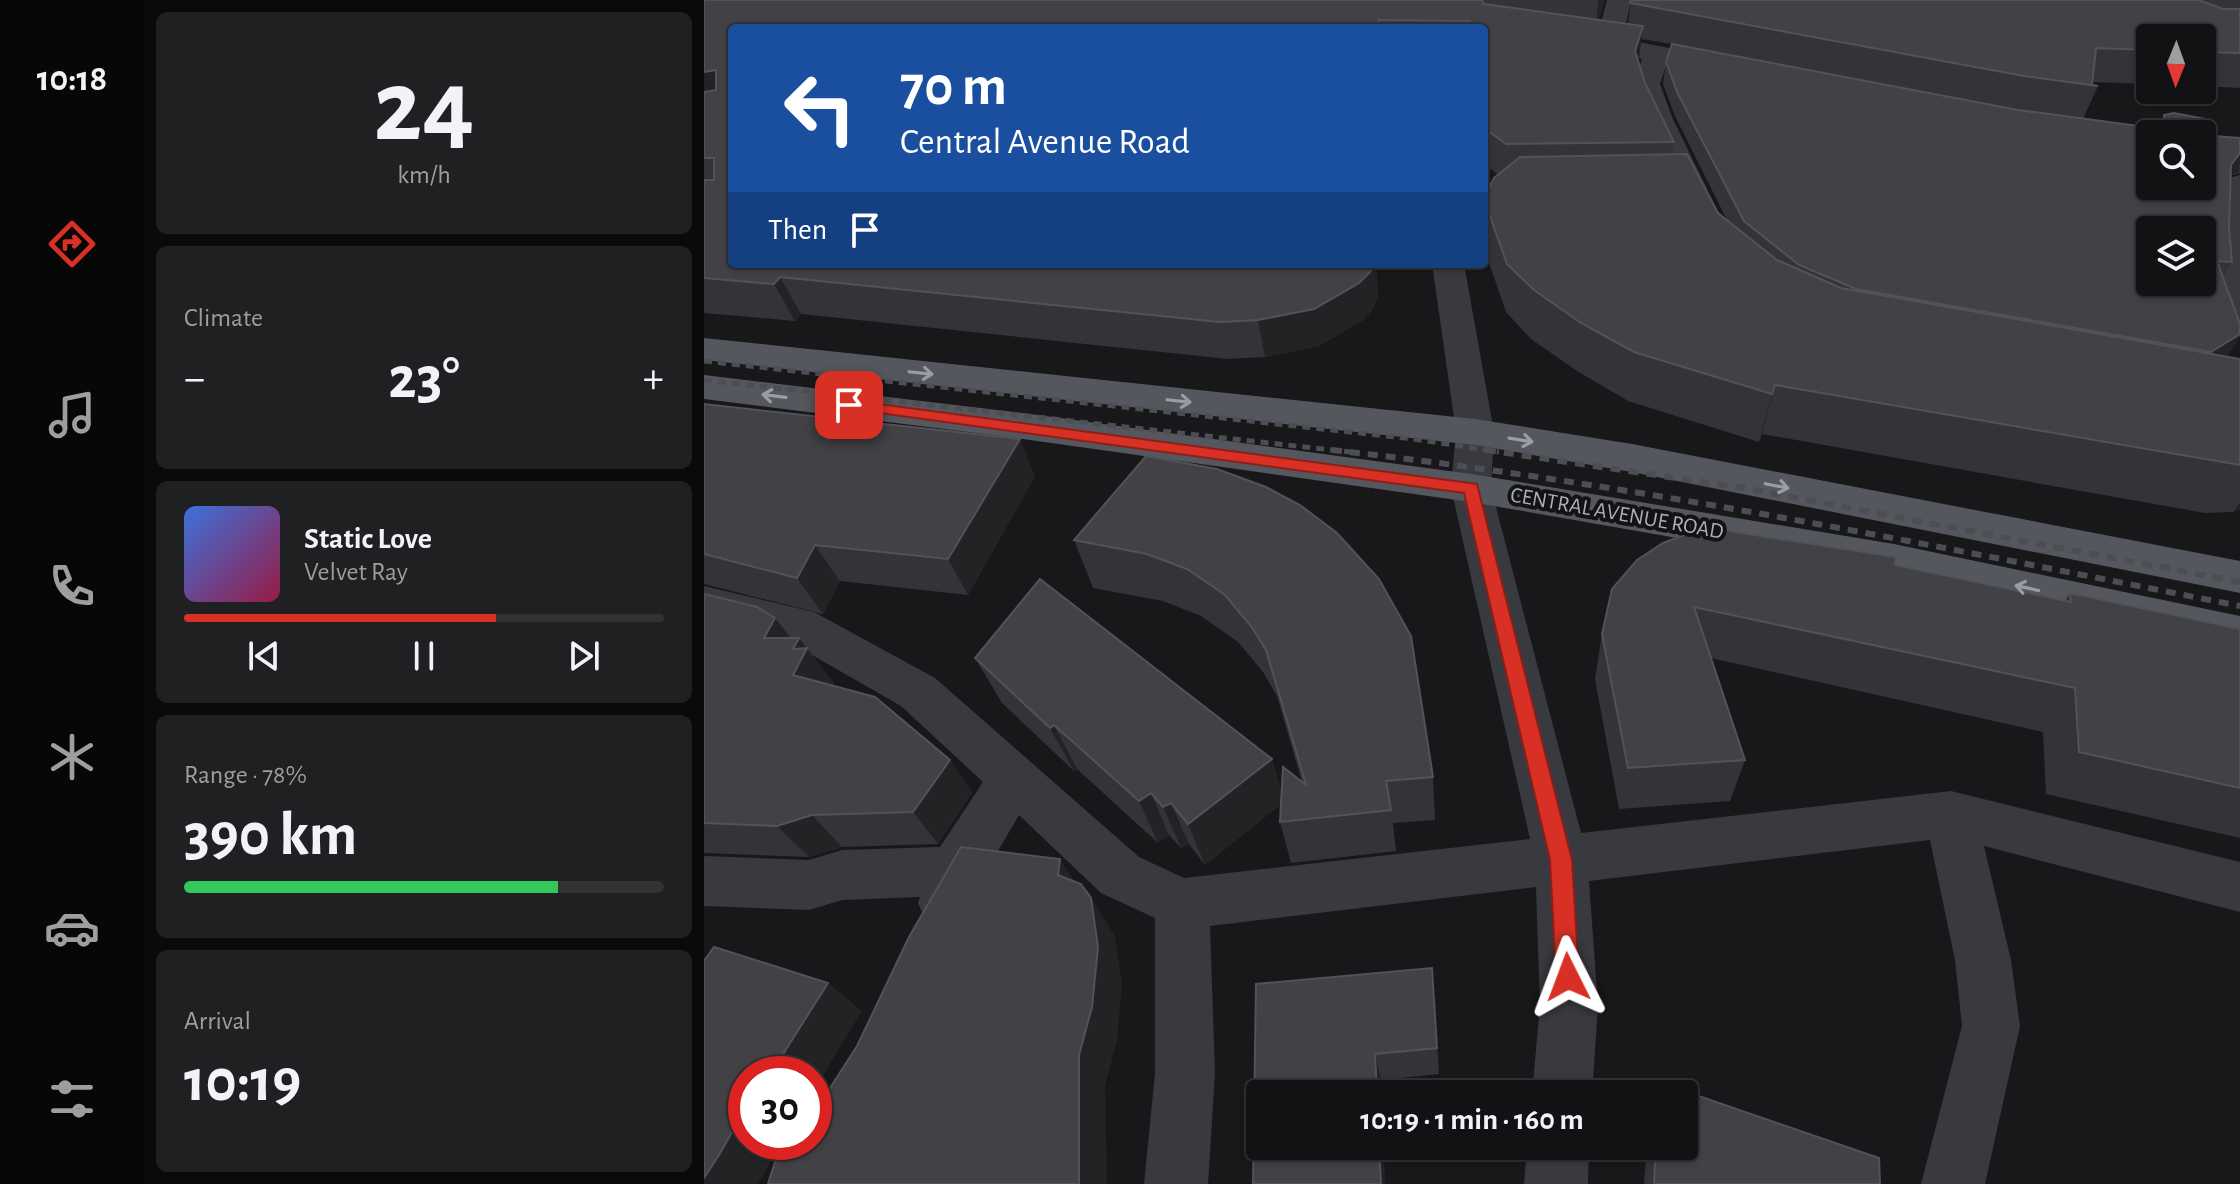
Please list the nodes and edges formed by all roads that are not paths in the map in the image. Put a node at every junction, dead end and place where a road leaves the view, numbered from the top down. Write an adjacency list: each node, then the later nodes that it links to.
1 (1619, 0): 3 (street)
2 (1563, 37): 3 (street)
3 (1609, 43): 4 (street)
4 (1657, 54): 5 (street); 7 (street)
5 (1743, 70)
6 (2240, 184): 9 (street)
7 (1686, 198)
8 (1449, 268): 12 (street)
9 (2240, 323)
10 (704, 349): 12 (main road, one-way to 12)
11 (704, 387): 13 (main road, CENTRAL AVENUE ROAD, one-way to 11)
12 (1475, 432): 13 (street); 14 (main road, one-way to 14)
13 (1471, 488): 16 (main road, CENTRAL AVENUE ROAD, one-way to 13); 20 (street)
14 (2240, 577)
15 (704, 603): 17 (street)
16 (2240, 634)
17 (1013, 779): 19 (street); 23 (street)
18 (1951, 814): 20 (street); 22 (street); 29 (street)
19 (965, 858): 21 (street); 24 (street)
20 (1561, 860): 23 (street); 25 (street)
21 (704, 881)
22 (2240, 887)
23 (1182, 904): 27 (street)
24 (927, 942)
25 (1563, 1080)
26 (1557, 1160): 28 (street)
27 (1176, 1184)
28 (1556, 1184)
29 (1953, 1184)

